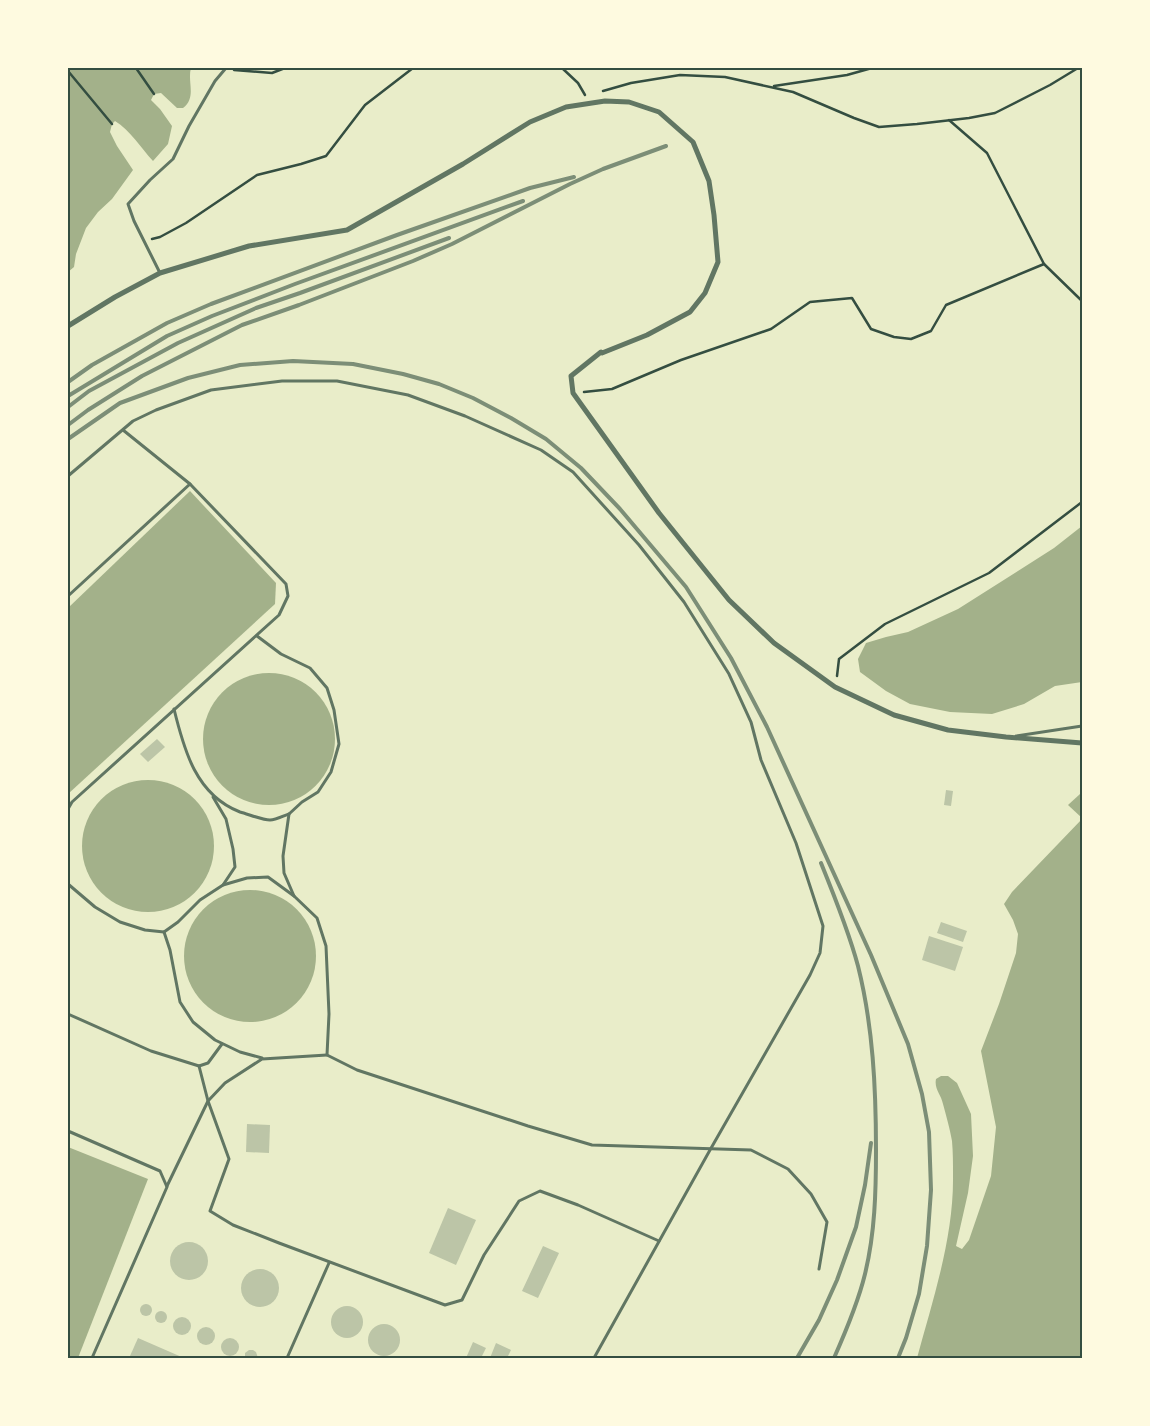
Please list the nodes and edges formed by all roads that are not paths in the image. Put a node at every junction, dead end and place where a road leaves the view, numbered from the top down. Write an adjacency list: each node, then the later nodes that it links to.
1 (225, 68): 2 (lane)
2 (160, 273): 3 (street); 11 (street)
3 (68, 326)
4 (123, 430): 5 (lane); 6 (lane); 27 (lane)
5 (68, 476)
6 (190, 484): 7 (lane); 8 (lane)
7 (68, 596)
8 (257, 636): 9 (lane); 15 (lane)
9 (174, 709): 13 (lane); 14 (lane)
10 (1082, 726): 11 (lane)
11 (1006, 737): 12 (street)
12 (1082, 743)
13 (212, 794): 15 (lane); 17 (lane)
14 (68, 809)
15 (289, 814): 18 (lane)
16 (68, 884): 19 (lane)
17 (223, 885): 18 (lane); 19 (lane)
18 (294, 896): 22 (lane)
19 (164, 932): 21 (lane)
20 (68, 1014): 24 (lane)
21 (222, 1044): 23 (lane); 24 (lane)
22 (327, 1055): 23 (lane); 27 (lane)
23 (262, 1058): 25 (lane)
24 (198, 1066): 25 (lane)
25 (208, 1101): 28 (lane); 30 (lane)
26 (68, 1131): 28 (lane)
27 (710, 1150): 29 (lane); 31 (lane)
28 (167, 1187): 32 (lane)
29 (659, 1241): 30 (lane); 34 (lane)
30 (330, 1263): 33 (lane)
31 (819, 1269)
32 (92, 1358)
33 (287, 1358)
34 (594, 1358)

